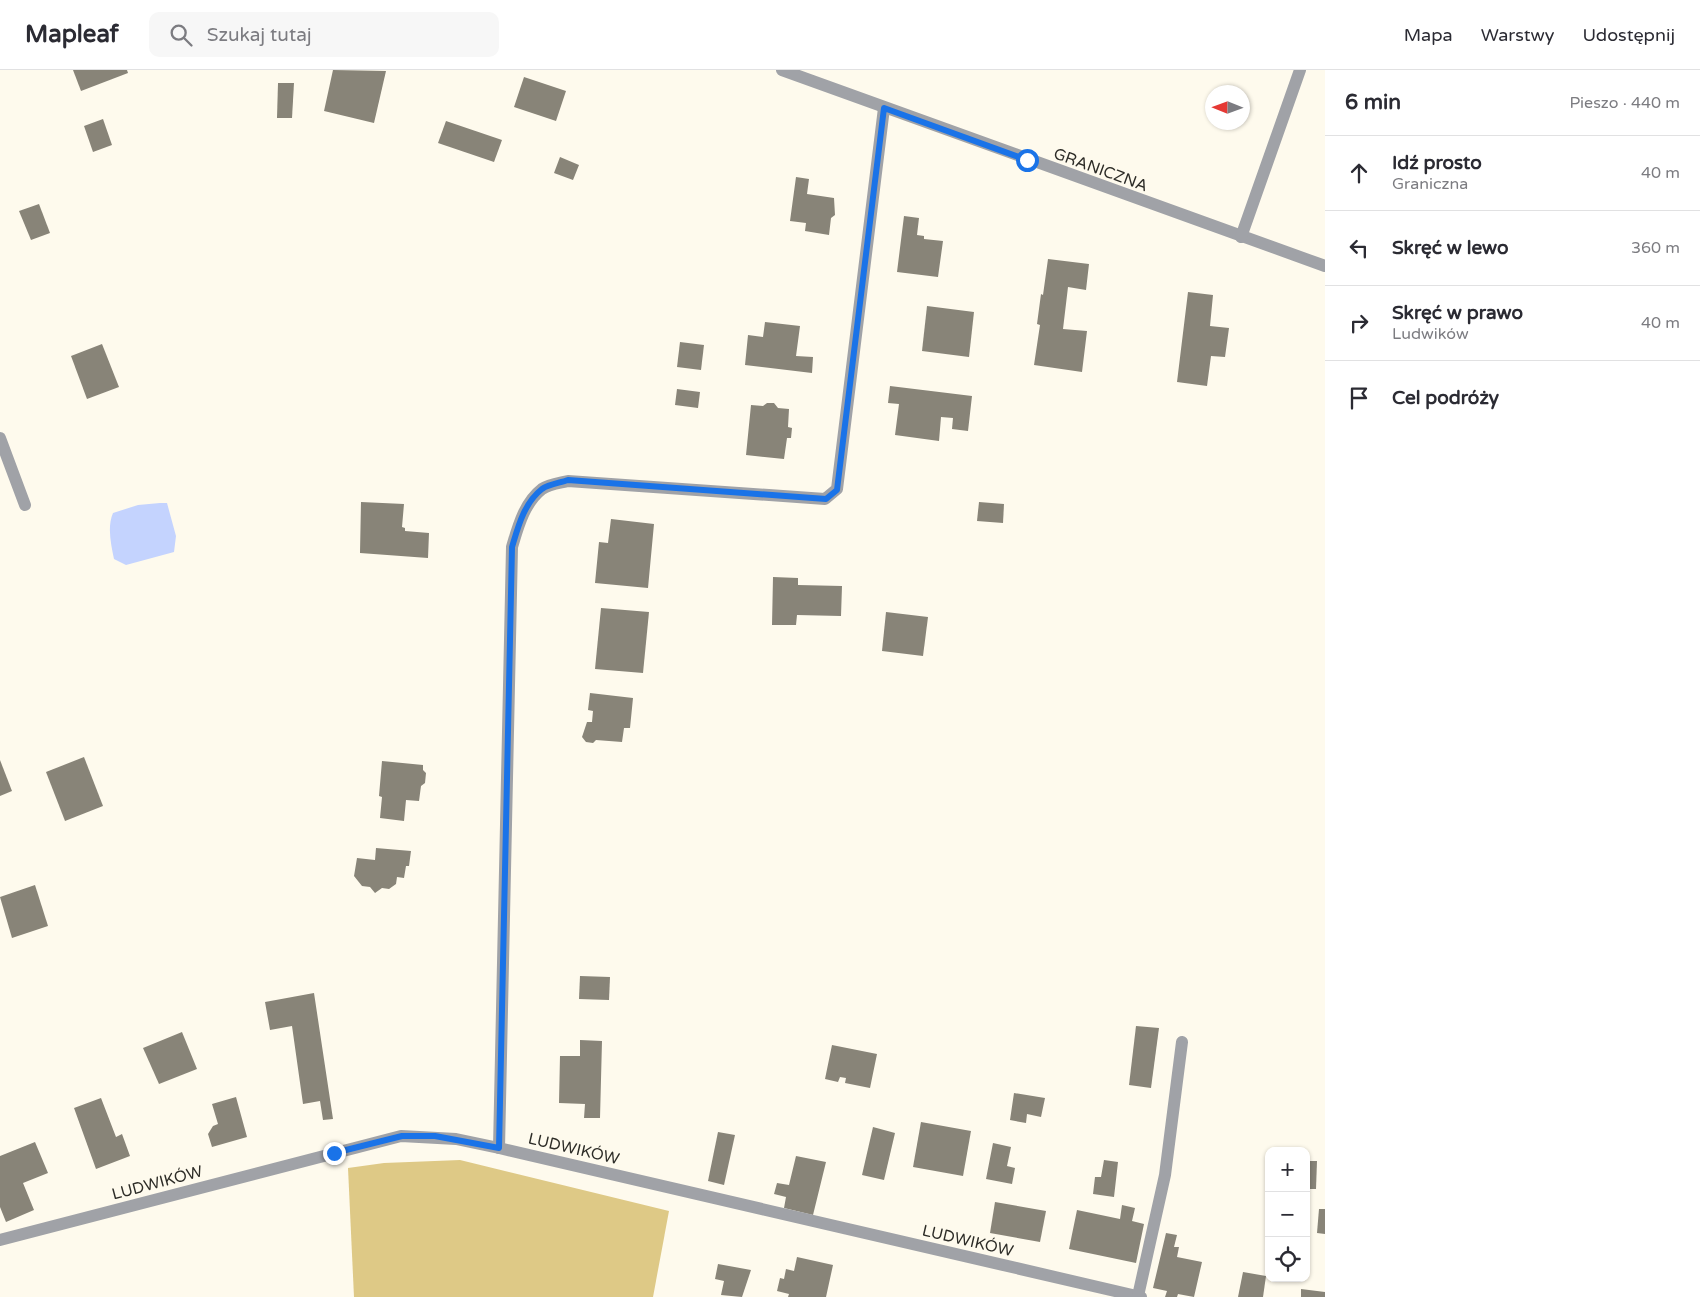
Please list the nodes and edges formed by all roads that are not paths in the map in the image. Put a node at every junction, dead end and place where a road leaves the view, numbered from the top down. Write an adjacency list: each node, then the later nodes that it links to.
1 (782, 70): 3 (street, GRANICZNA)
2 (1300, 70): 4 (street)
3 (884, 108): 4 (street, GRANICZNA); 9 (street)
4 (1241, 237): 5 (street, GRANICZNA)
5 (1325, 266)
6 (0, 438): 7 (street)
7 (25, 505)
8 (1182, 1042): 11 (street)
9 (499, 1148): 10 (street, LUDWIKÓW); 11 (street, LUDWIKÓW)
10 (0, 1240)
11 (1140, 1297)

